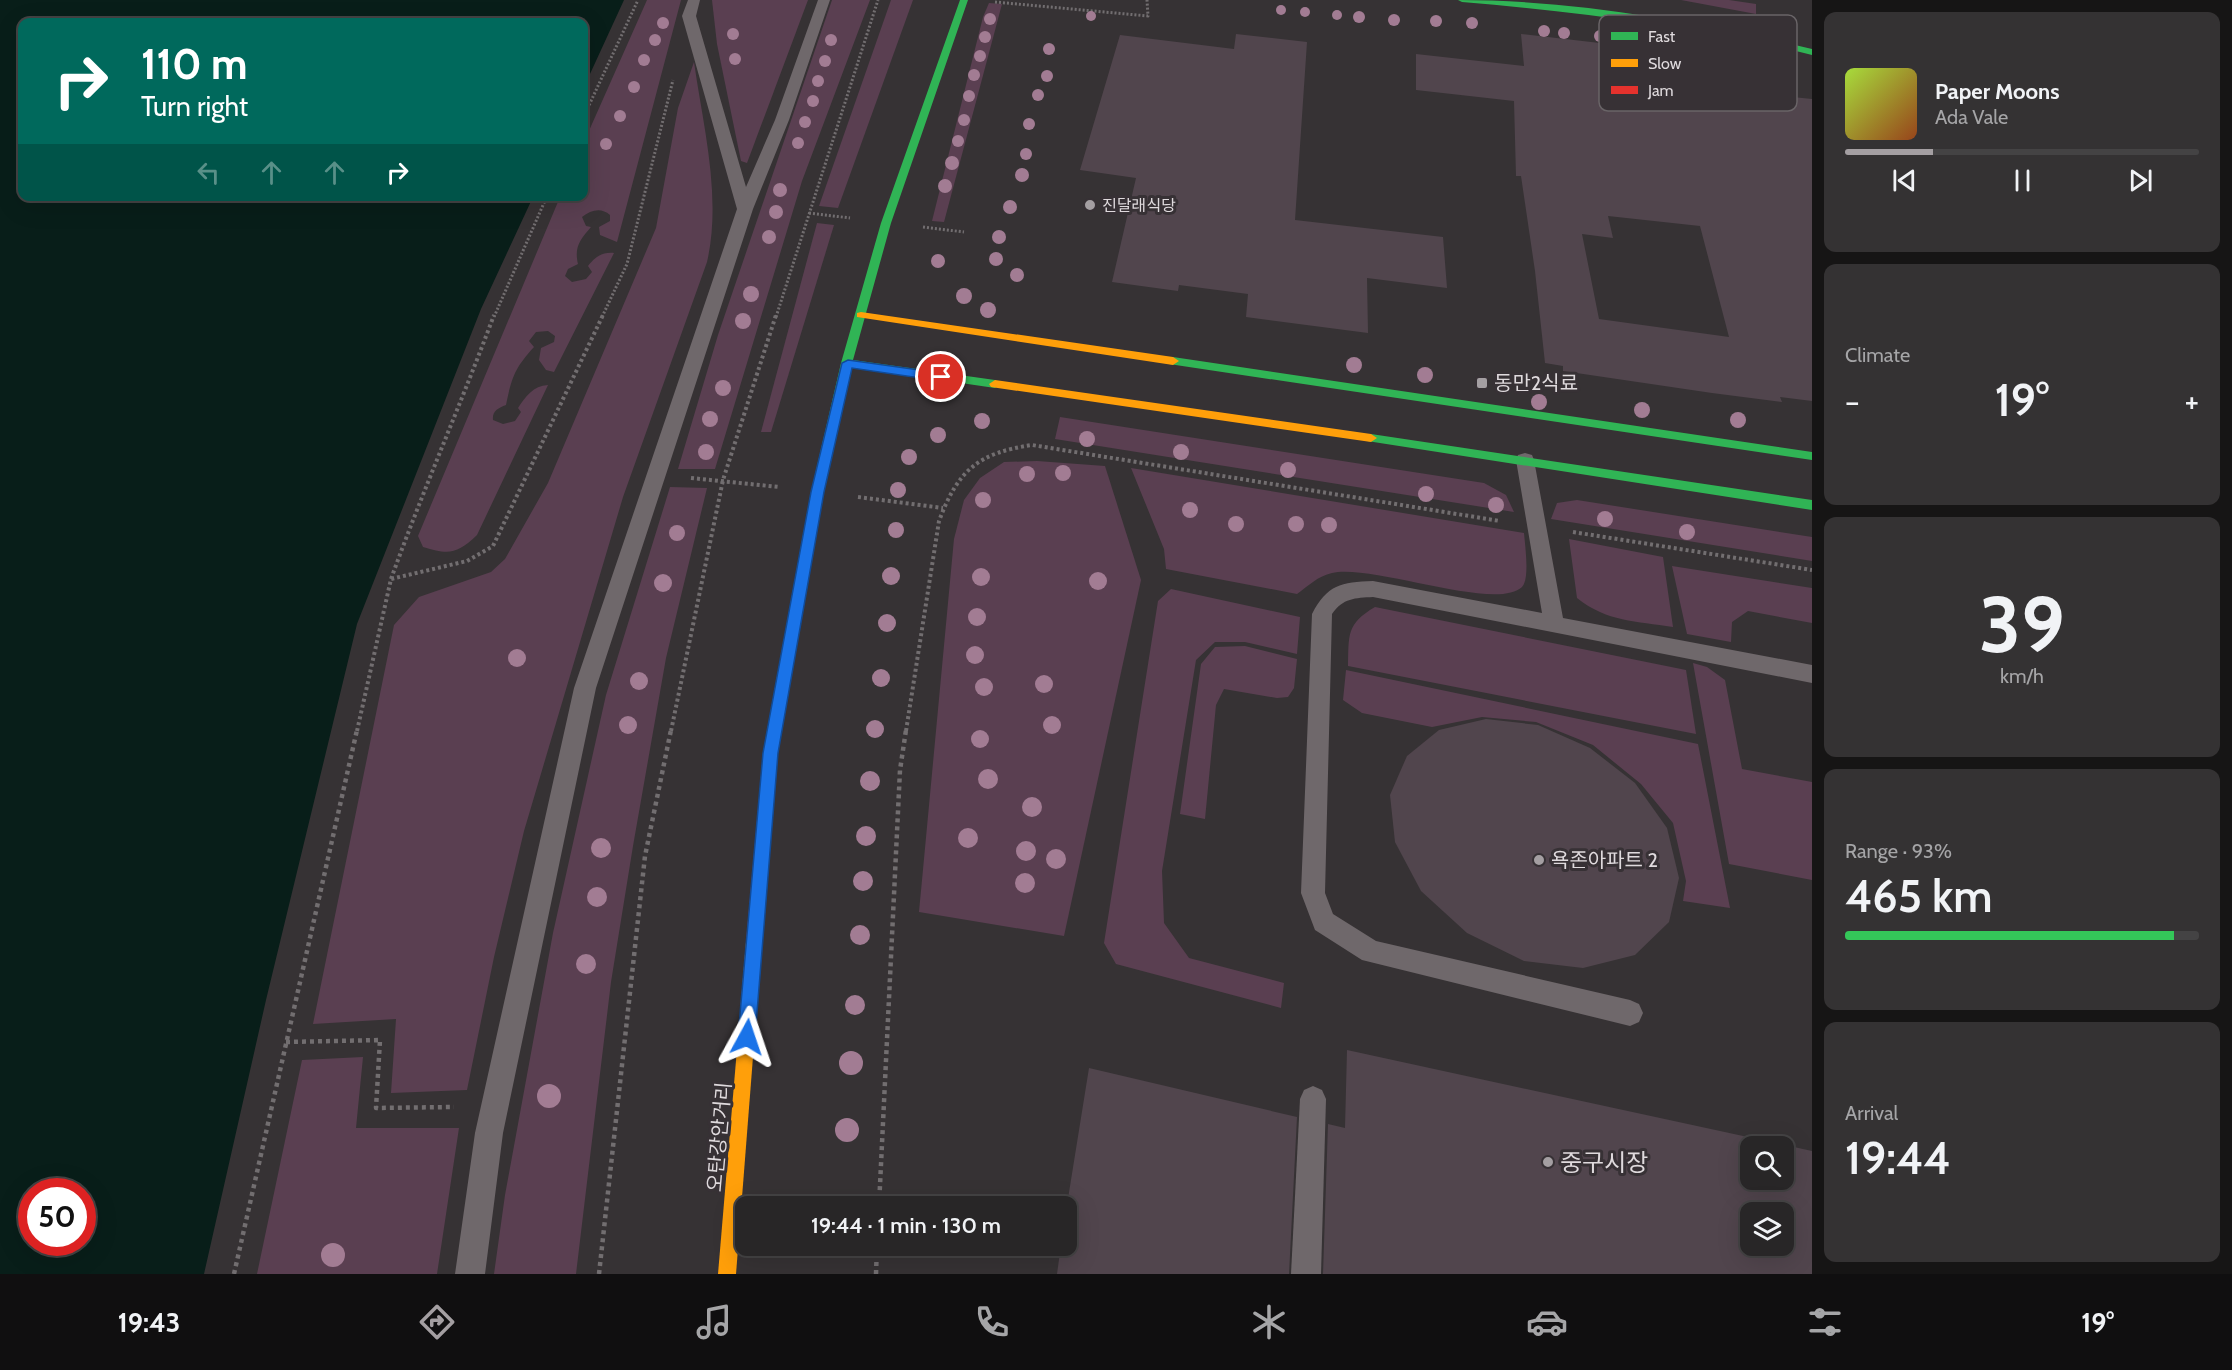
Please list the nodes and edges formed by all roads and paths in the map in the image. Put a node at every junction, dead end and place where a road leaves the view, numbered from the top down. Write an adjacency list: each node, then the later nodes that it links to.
1 (638, 0): 13 (path)
2 (694, 0): 10 (lane)
3 (824, 0): 15 (lane)
4 (878, 0): 20 (path)
5 (964, 0): 16 (main road, 오탄강안거리)
6 (1147, 0): 8 (path)
7 (1462, 0): 9 (main road)
8 (985, 1)
9 (1626, 15)
10 (689, 16): 15 (lane); 26 (path)
11 (1797, 48): 12 (main road)
12 (1812, 52)
13 (588, 107)
14 (545, 201): 26 (path)
15 (745, 209): 32 (lane)
16 (861, 315): 17 (main road, 오탄강안거리); 18 (main road)
17 (848, 363): 19 (main road); 21 (main road, 오탄강안거리)
18 (1812, 456)
19 (1525, 460): 22 (main road); 24 (lane)
20 (723, 480): 21 (path); 37 (path)
21 (818, 492): 23 (path); 38 (main road, 오탄강안거리)
22 (1812, 505)
23 (943, 508): 24 (path); 33 (path)
24 (1537, 527): 25 (path); 27 (lane)
25 (1812, 570)
26 (391, 579): 30 (path)
27 (1554, 624): 28 (lane); 29 (lane)
28 (1812, 674)
29 (1630, 1013)
30 (286, 1042): 32 (path); 35 (path)
31 (1313, 1099): 40 (lane)
32 (495, 1107): 36 (lane)
33 (879, 1196)
34 (877, 1256): 39 (path)
35 (234, 1274)
36 (470, 1274)
37 (599, 1274)
38 (727, 1274)
39 (876, 1274)
40 (1306, 1274)

